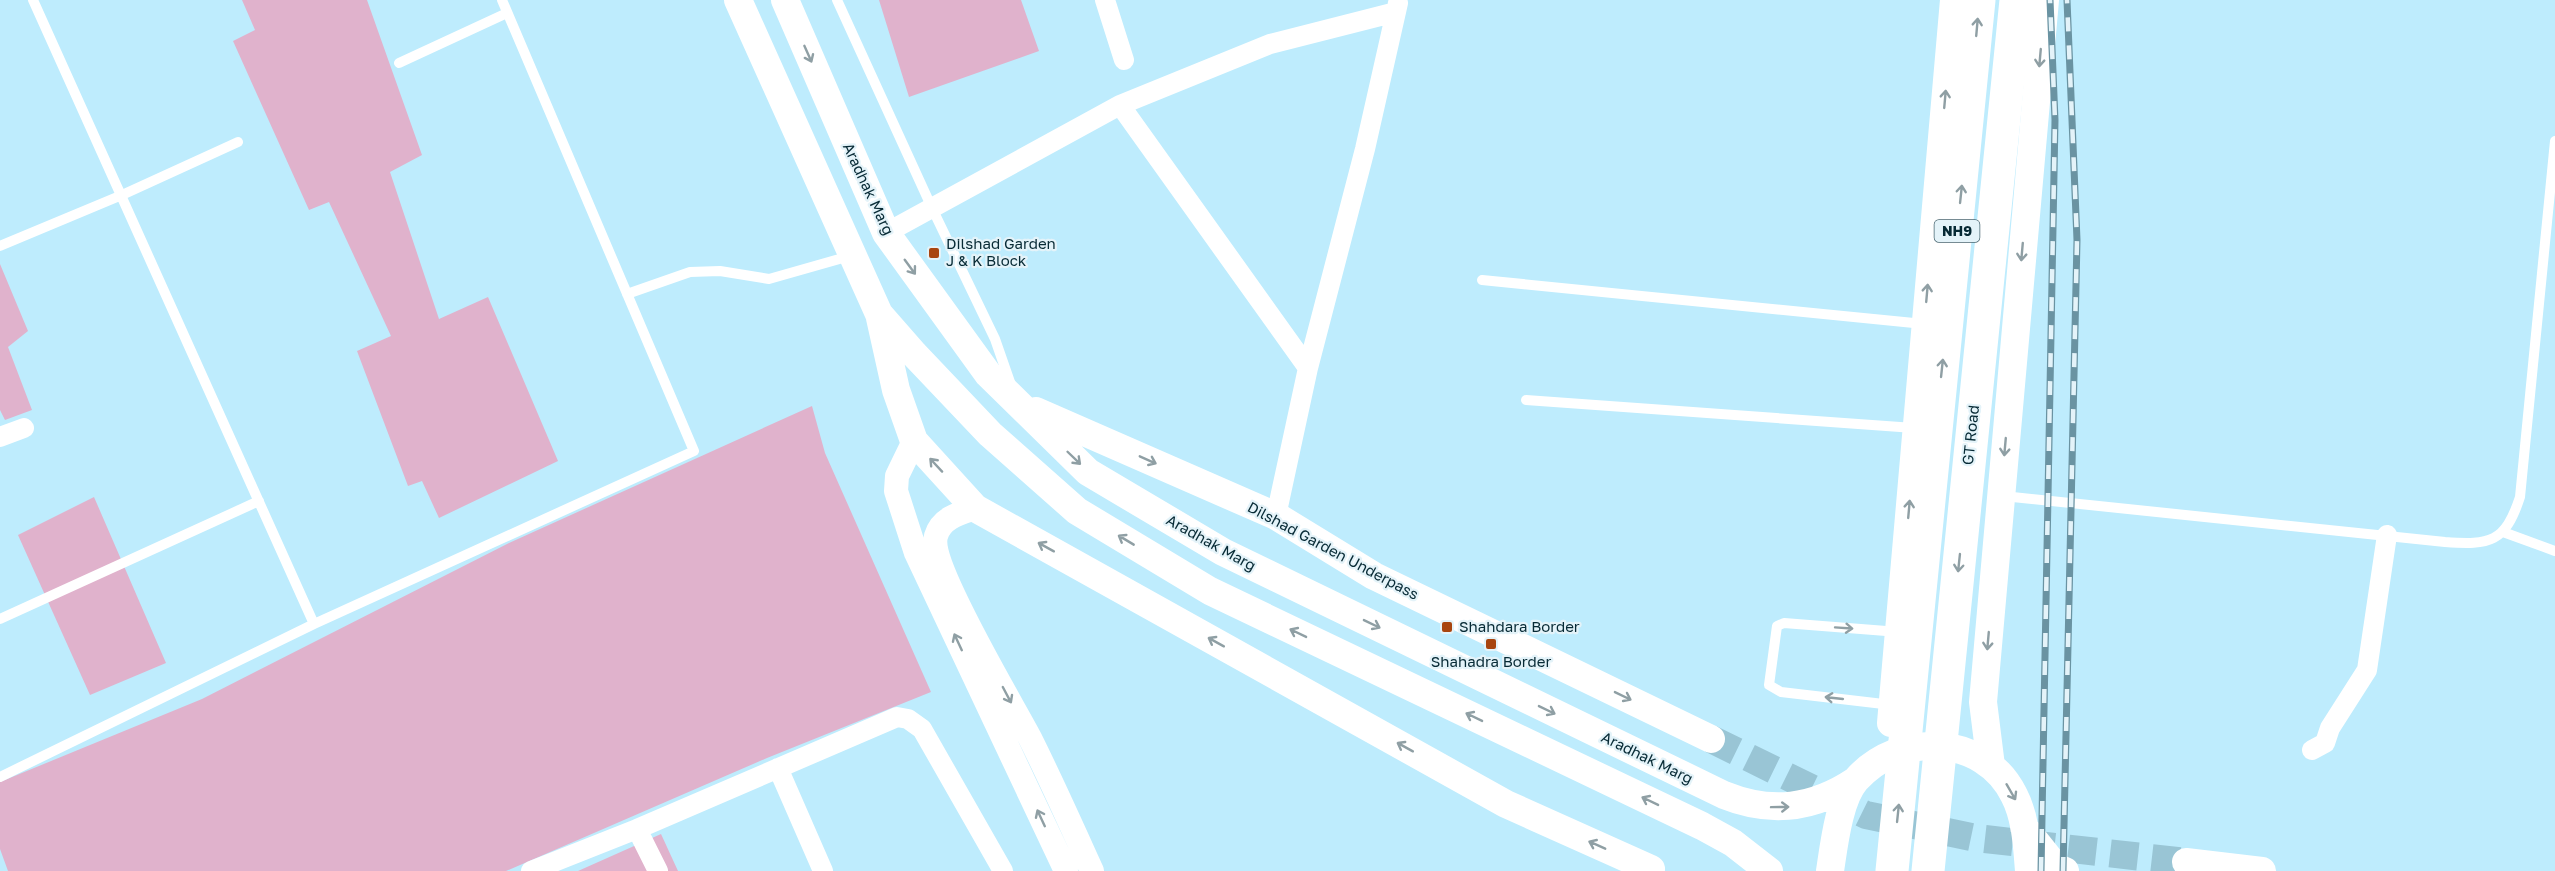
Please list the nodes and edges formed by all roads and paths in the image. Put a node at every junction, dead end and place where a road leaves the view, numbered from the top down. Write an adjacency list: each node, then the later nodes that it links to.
1 (33, 0): 18 (lane)
2 (502, 0): 12 (lane)
3 (738, 0): 22 (main road)
4 (785, 0): 20 (main road, Aradhak Marg, one-way to 20)
5 (837, 0): 19 (lane)
6 (1105, 0): 13 (street)
7 (1954, 0): 26 (main road, one-way to 7)
8 (1979, 0): 26 (highway, NH9, one-way to 8)
9 (2016, 0): 68 (highway, GT Road / NH9, one-way to 68)
10 (2045, 0): 34 (main road, one-way to 34)
11 (1397, 6): 15 (street); 27 (street)
12 (507, 13): 14 (lane); 24 (lane)
13 (1124, 60)
14 (399, 63)
15 (1120, 105): 19 (street); 27 (street)
16 (2555, 141): 38 (lane)
17 (237, 142): 18 (lane)
18 (122, 195): 21 (lane); 35 (lane)
19 (932, 208): 20 (street); 29 (lane)
20 (886, 233): 29 (main road, Aradhak Marg, one-way to 29)
21 (0, 246)
22 (853, 255): 24 (lane); 25 (main road)
23 (1482, 280): 26 (lane)
24 (627, 294): 43 (lane)
25 (879, 314): 33 (main road); 65 (main road, one-way to 25)
26 (1936, 319): 31 (main road); 67 (highway, one-way to 26)
27 (1308, 368): 37 (street)
28 (1526, 400): 31 (lane)
29 (1017, 403): 37 (main road, Dilshad Garden Underpass, one-way to 37); 52 (main road, Aradhak Marg, one-way to 52)
30 (24, 428): 32 (street)
31 (1916, 428): 44 (main road, one-way to 31)
32 (0, 437)
33 (914, 441): 36 (main road, one-way to 33); 40 (street)
34 (2000, 496): 39 (lane); 49 (main road, one-way to 49)
35 (259, 501): 42 (lane); 43 (lane)
36 (975, 508): 40 (street); 58 (main road, one-way to 36)
37 (1276, 516): 46 (main road, Dilshad Garden Underpass, one-way to 46)
38 (2503, 532): 39 (lane); 41 (lane)
39 (2387, 535): 47 (street)
40 (926, 550): 55 (street, one-way to 55); 56 (street, one-way to 40)
41 (2555, 551)
42 (0, 619)
43 (314, 624): 51 (lane)
44 (1899, 632): 45 (main road); 45 (lane, one-way to 44)
45 (1892, 705): 48 (main road)
46 (1711, 739)
47 (2312, 750)
48 (1888, 755): 49 (main road); 52 (main road, Aradhak Marg)
49 (1991, 766): 53 (main road, one-way to 53)
50 (778, 768): 54 (street); 61 (street); 62 (street)
51 (0, 777)
52 (1855, 781): 66 (main road)
53 (2024, 827): 69 (main road); 70 (main road)
54 (638, 829): 59 (street); 60 (street)
55 (1076, 836): 56 (street); 64 (street)
56 (1055, 849): 63 (street)
57 (2186, 862): 71 (main road)
58 (1651, 869)
59 (531, 871)
60 (658, 871)
61 (823, 871)
62 (1003, 871)
63 (1065, 871)
64 (1092, 871)
65 (1769, 871)
66 (1830, 871)
67 (1892, 871)
68 (1928, 871)
69 (2029, 871)
70 (2065, 871)
71 (2262, 871)

